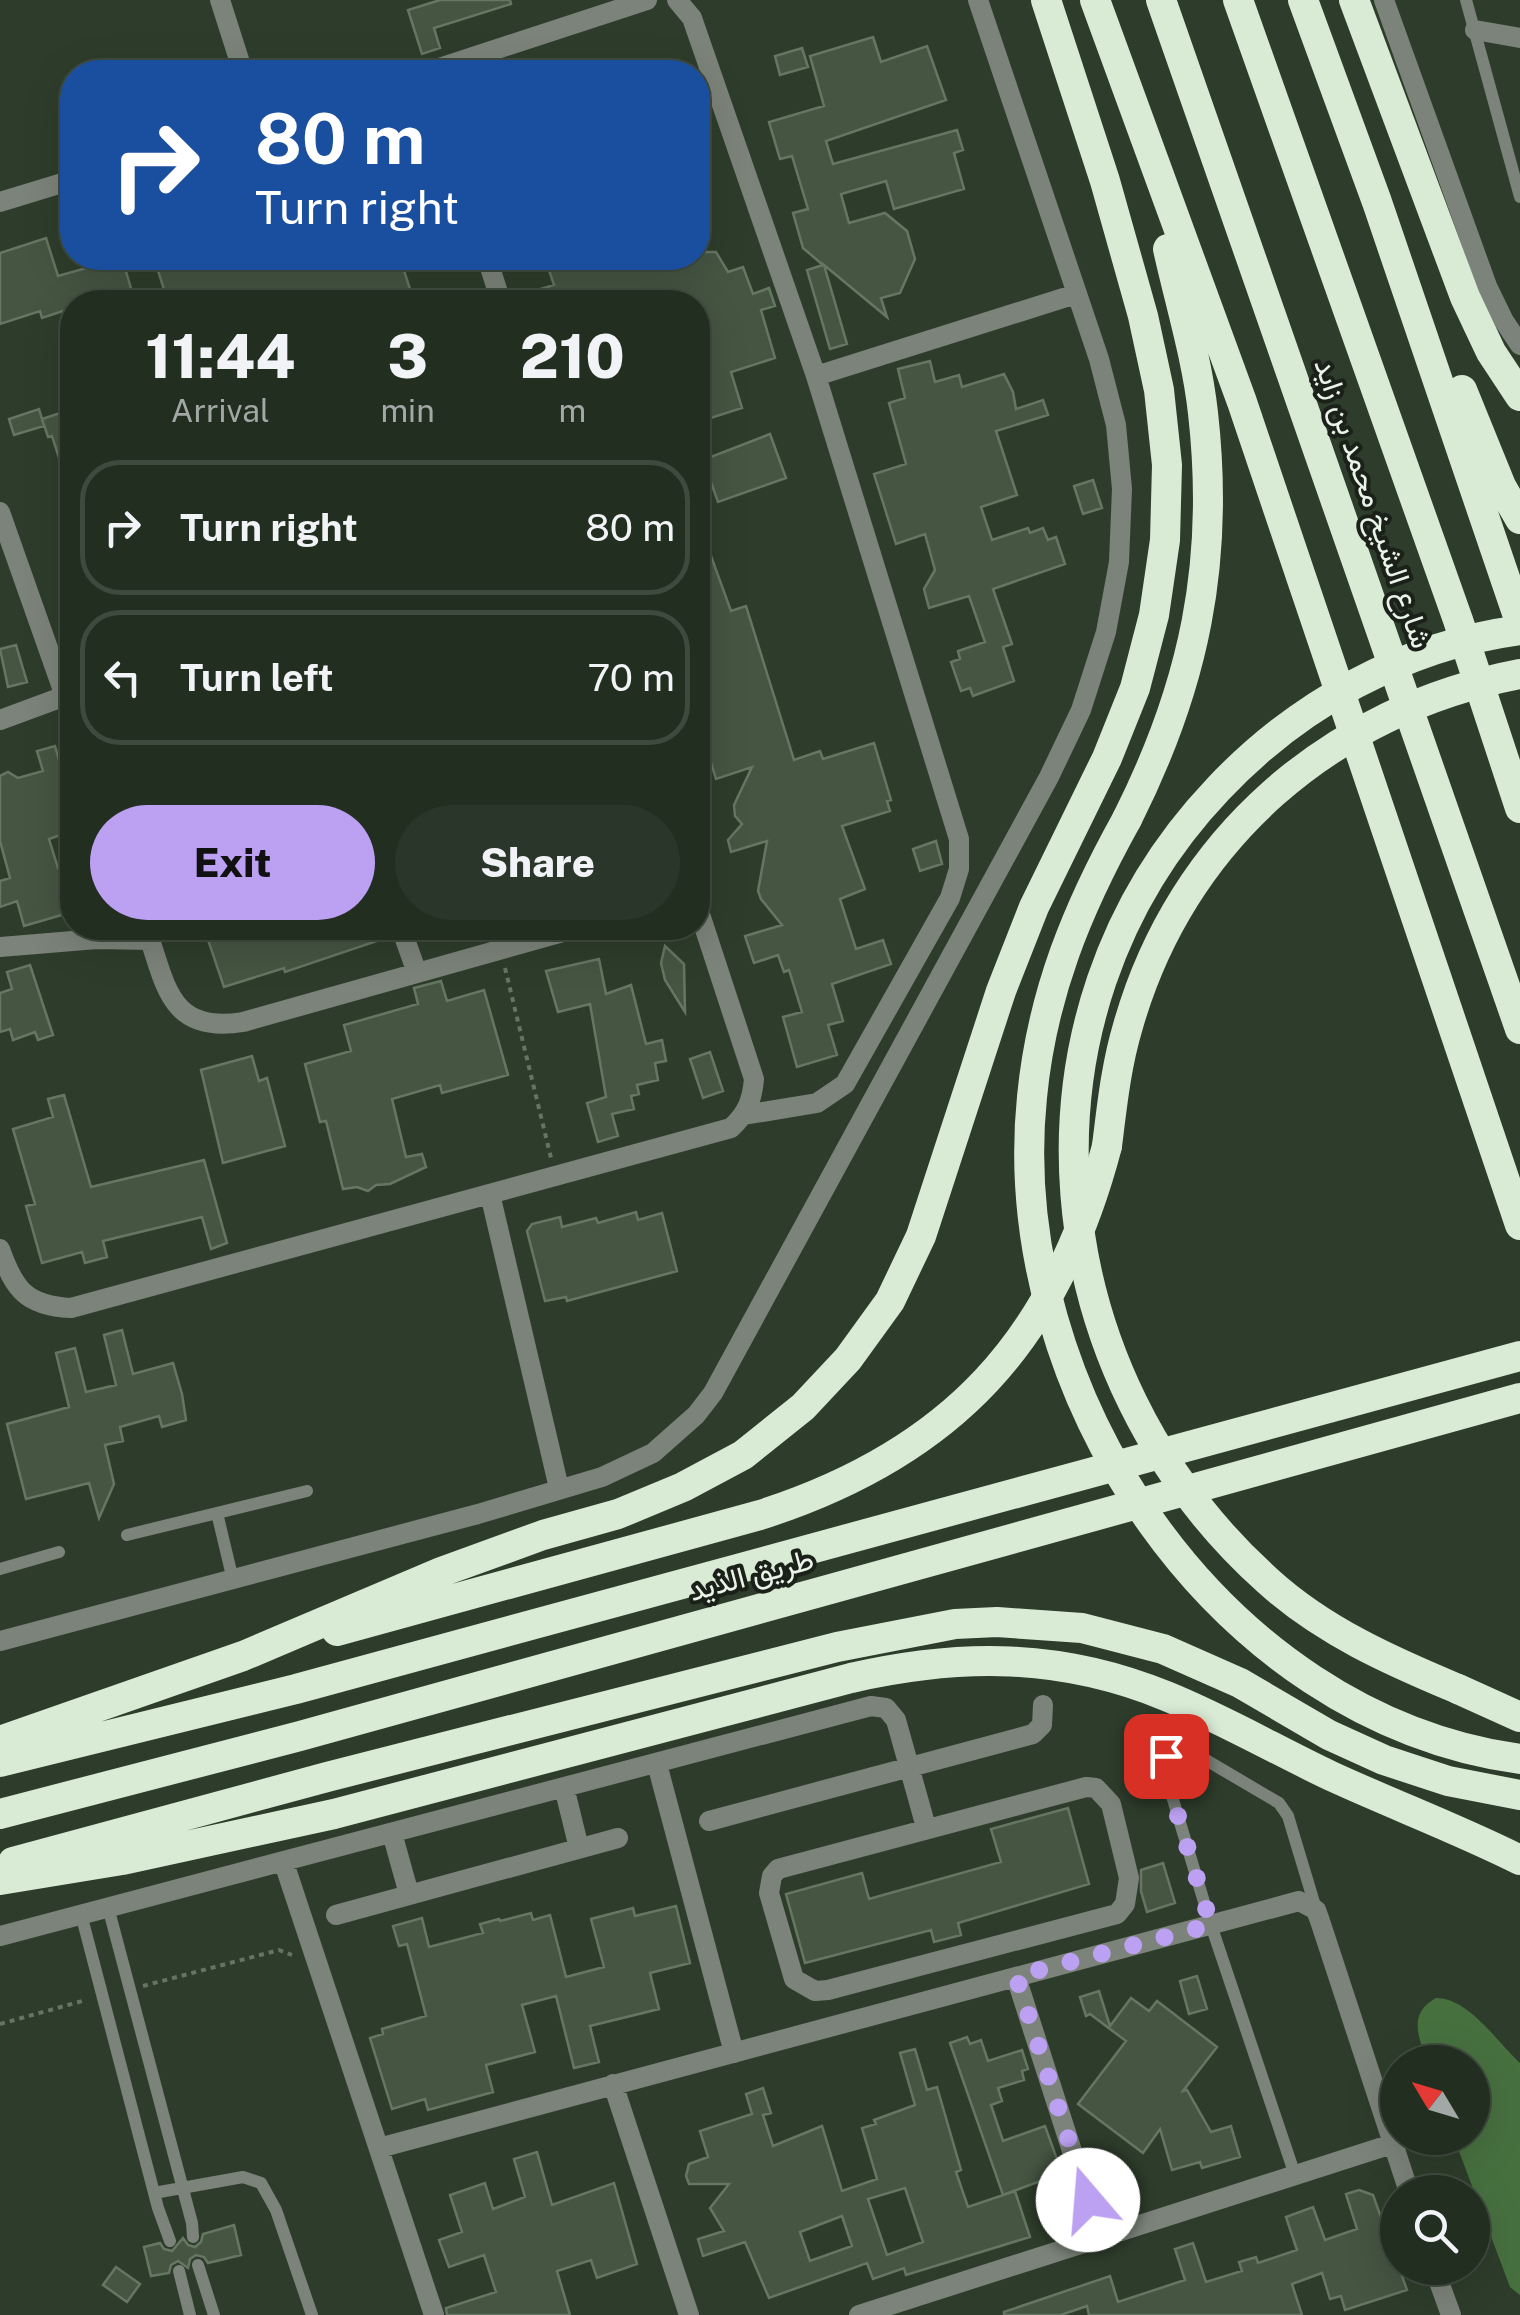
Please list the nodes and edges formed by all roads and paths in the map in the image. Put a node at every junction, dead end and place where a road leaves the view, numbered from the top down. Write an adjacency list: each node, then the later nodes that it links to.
1 (220, 0): 15 (street)
2 (647, 0): 16 (street)
3 (677, 0): 17 (street)
4 (978, 0): 24 (street)
5 (1046, 0): 61 (highway)
6 (1095, 0): 19 (highway)
7 (1162, 0): 45 (highway, شارع الشيخ محمد بن زايد)
8 (1238, 0): 36 (highway, شارع الشيخ محمد بن زايد)
9 (1303, 0): 23 (highway)
10 (1354, 0): 27 (highway)
11 (1384, 0): 25 (street)
12 (1466, 0): 13 (lane)
13 (1474, 30): 14 (street); 21 (lane)
14 (1520, 38)
15 (239, 60)
16 (464, 60)
17 (707, 60)
18 (710, 70): 26 (street)
19 (1138, 124): 49 (highway); 65 (highway, bridge)
20 (60, 184): 22 (street)
21 (1520, 198)
22 (0, 202)
23 (1377, 202): 28 (highway); 30 (highway)
24 (1076, 294): 26 (street); 53 (street)
25 (1520, 345)
26 (816, 376): 46 (street)
27 (1520, 396)
28 (1520, 519)
29 (2, 524): 33 (street)
30 (1520, 622)
31 (1520, 630): 63 (highway, bridge)
32 (1520, 674): 61 (highway, bridge)
33 (60, 682)
34 (60, 708): 35 (street)
35 (0, 720)
36 (1520, 808)
37 (84, 940): 42 (street)
38 (150, 940): 44 (street)
39 (405, 940): 44 (street)
40 (535, 940): 43 (street)
41 (709, 940): 46 (street)
42 (0, 947)
43 (500, 950): 44 (street); 47 (path)
44 (417, 973)
45 (1520, 1029)
46 (744, 1115): 47 (street)
47 (555, 1177): 48 (street)
48 (490, 1194): 50 (street); 53 (street)
49 (1520, 1224)
50 (0, 1248)
51 (1520, 1356): 66 (highway, طريق الذيد)
52 (1520, 1398): 71 (highway, طريق الذيد)
53 (560, 1488): 59 (street)
54 (307, 1490): 55 (lane)
55 (218, 1513): 56 (lane); 59 (lane)
56 (127, 1535)
57 (59, 1552): 58 (lane)
58 (0, 1570)
59 (233, 1580): 60 (street)
60 (1, 1637)
61 (243, 1656): 64 (highway)
62 (1043, 1705): 68 (street)
63 (1520, 1718)
64 (0, 1741)
65 (1520, 1759)
66 (0, 1762)
67 (657, 1764): 68 (street); 69 (street); 89 (street)
68 (910, 1768): 72 (street); 73 (street)
69 (564, 1787): 74 (street); 76 (street)
70 (1520, 1795): 79 (highway)
71 (0, 1814)
72 (709, 1821)
73 (926, 1827): 73 (street)
74 (392, 1832): 78 (street); 81 (street)
75 (618, 1838): 76 (street)
76 (579, 1848): 81 (street)
77 (1520, 1860): 80 (highway)
78 (284, 1863): 82 (street); 92 (street)
79 (0, 1866)
80 (0, 1880)
81 (409, 1894): 85 (street)
82 (108, 1907): 84 (street); 95 (lane)
83 (1316, 1910): 86 (street); 86 (lane); 91 (street)
84 (81, 1914): 87 (street); 96 (lane)
85 (336, 1914)
86 (1211, 1925): 88 (street); 94 (lane)
87 (0, 1936)
88 (1016, 1976): 89 (street); 98 (street)
89 (734, 2053): 90 (street)
90 (612, 2084): 92 (street); 107 (street)
91 (1380, 2107)
92 (379, 2148): 106 (street)
93 (1380, 2148): 94 (street)
94 (1295, 2175): 98 (street)
95 (181, 2188): 96 (lane); 97 (lane); 105 (lane)
96 (154, 2194): 99 (lane)
97 (193, 2237)
98 (1100, 2238): 108 (street)
99 (170, 2241)
100 (198, 2265): 104 (lane)
101 (179, 2270): 103 (lane)
102 (1440, 2285): 109 (street)
103 (190, 2315)
104 (214, 2315)
105 (312, 2315)
106 (434, 2315)
107 (689, 2315)
108 (860, 2315)
109 (1451, 2315)

